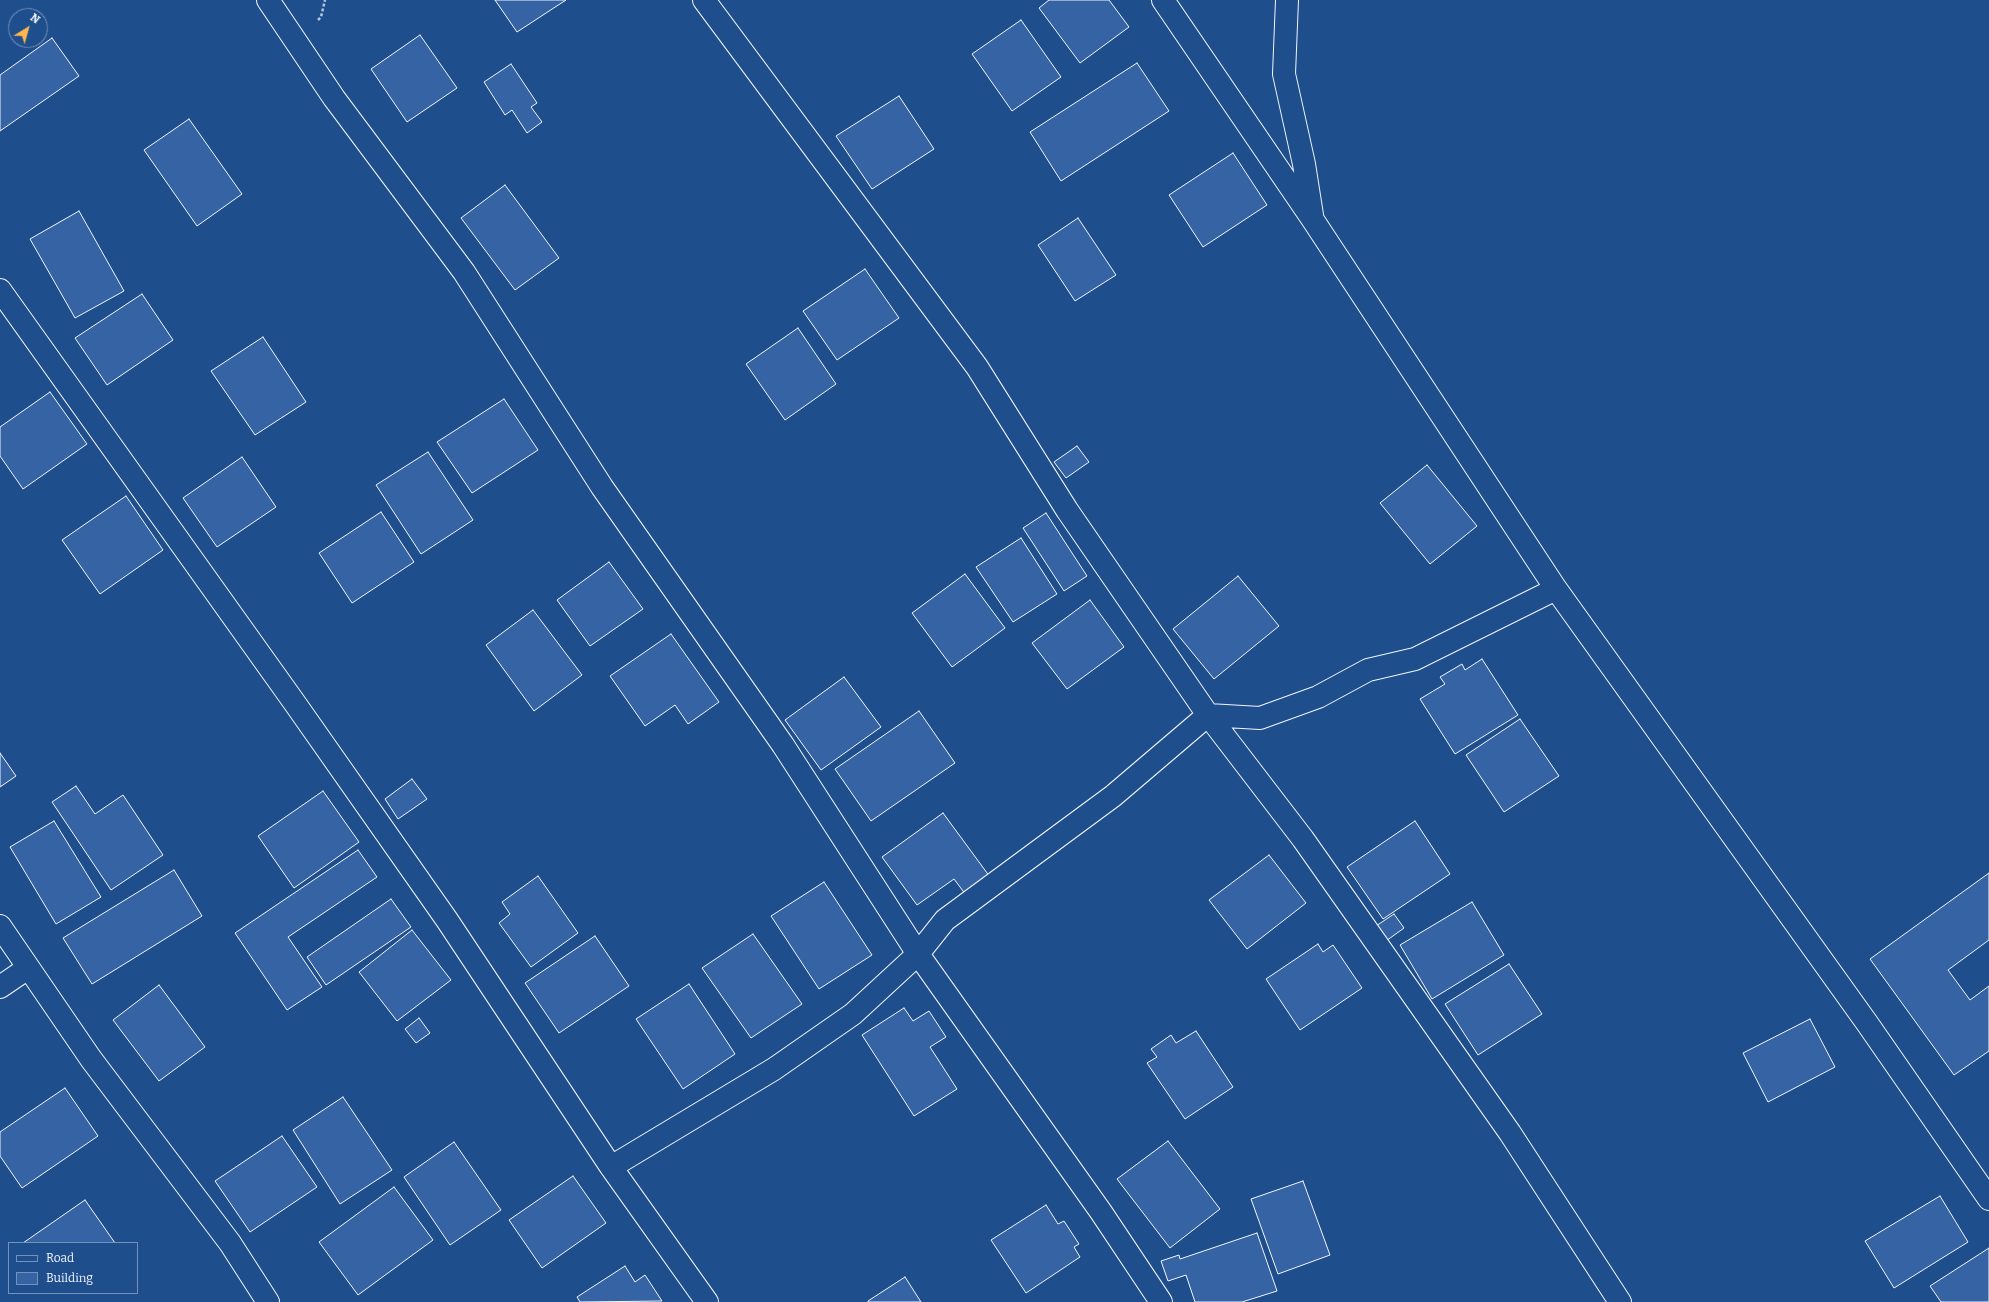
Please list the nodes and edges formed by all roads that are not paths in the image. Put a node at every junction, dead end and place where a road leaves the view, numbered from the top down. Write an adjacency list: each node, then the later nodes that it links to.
1 (268, 0): 10 (street)
2 (704, 0): 8 (street)
3 (1163, 0): 5 (street)
4 (1287, 0): 5 (street)
5 (1313, 220): 7 (street)
6 (0, 290): 13 (street)
7 (1556, 590): 8 (street); 14 (street)
8 (1208, 715): 10 (street); 18 (street)
9 (0, 926): 11 (street)
10 (918, 954): 13 (street); 17 (street)
11 (28, 968): 12 (street); 15 (street)
12 (0, 987)
13 (611, 1167): 16 (street)
14 (1989, 1199)
15 (268, 1302)
16 (707, 1302)
17 (1161, 1302)
18 (1620, 1302)

